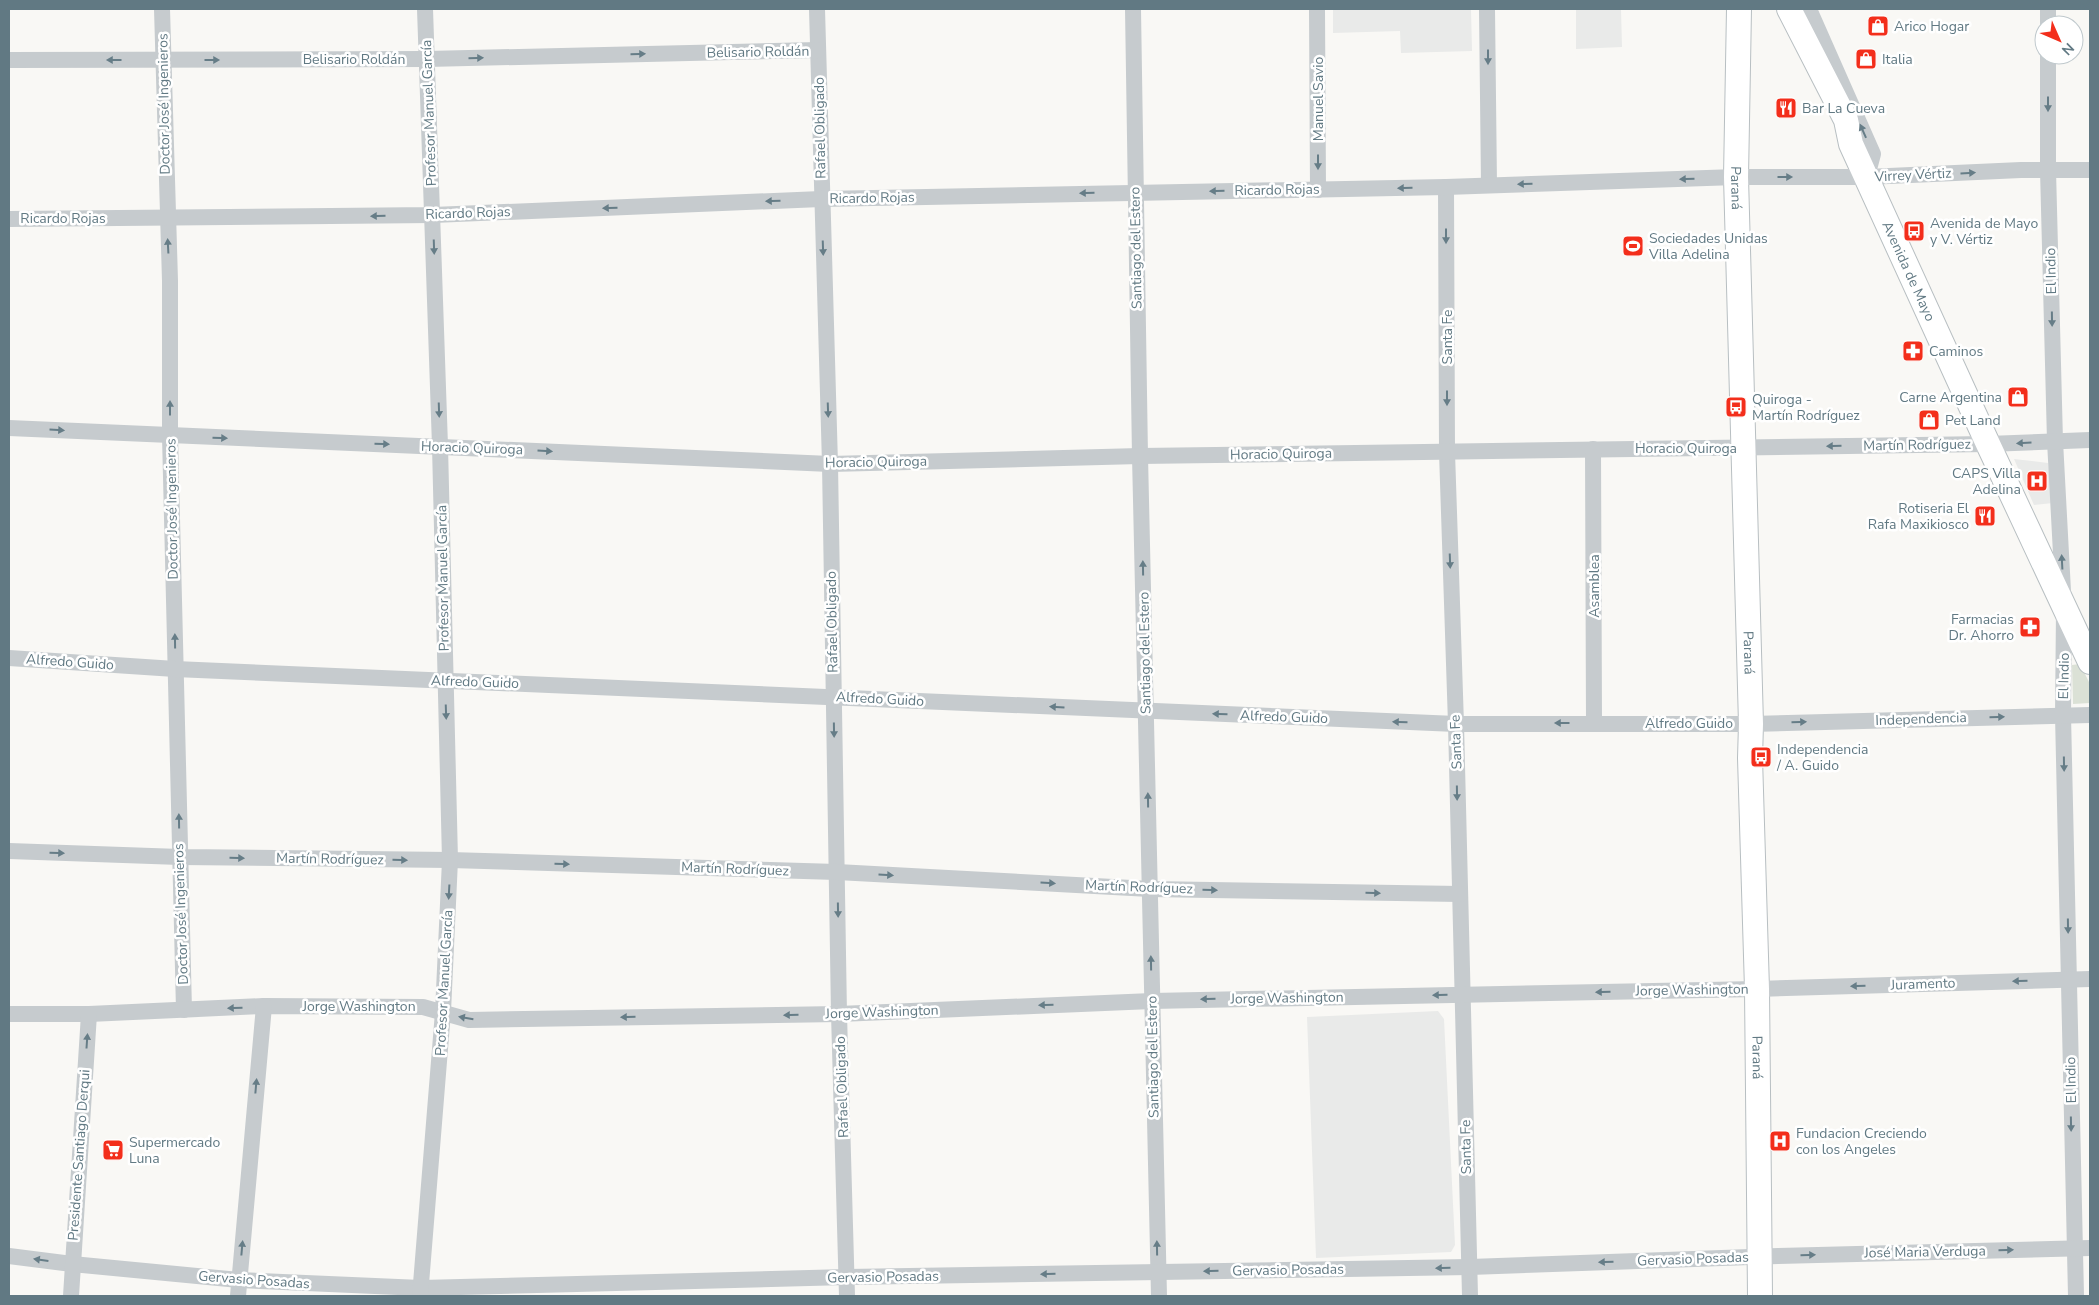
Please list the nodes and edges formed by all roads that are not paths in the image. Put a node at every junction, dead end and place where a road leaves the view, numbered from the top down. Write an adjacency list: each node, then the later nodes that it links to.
1 (162, 9): 14 (street, Doctor José Ingenieros)
2 (426, 9): 12 (street, Profesor Manuel García)
3 (817, 9): 11 (street, Rafael Obligado)
4 (1133, 9): 24 (street, Santiago del Estero)
5 (1317, 9): 23 (street, Manuel Savio, one-way to 23)
6 (1487, 9): 21 (street, one-way to 21)
7 (1739, 9): 19 (street, Paraná)
8 (1774, 9): 16 (street, Avenida de Mayo)
9 (1789, 9): 16 (street, Avenida de Mayo)
10 (1809, 9): 20 (street, one-way to 10)
11 (818, 50): 12 (street, Belisario Roldán, one-way to 11); 25 (street, Rafael Obligado)
12 (427, 58): 14 (street, Belisario Roldán, one-way to 12); 26 (street, Profesor Manuel García)
13 (9, 60): 14 (street, Belisario Roldán, one-way to 13)
14 (163, 60): 27 (street, Doctor José Ingenieros)
15 (2048, 65): 17 (street, El Indio, one-way to 17)
16 (1850, 144): 20 (street, Avenida de Mayo)
17 (2048, 170): 18 (street, Virrey Vértiz); 20 (street, Virrey Vértiz, one-way to 17); 32 (street, El Indio, one-way to 32)
18 (2090, 170)
19 (1736, 177): 20 (street, Virrey Vértiz, one-way to 20); 21 (street, Ricardo Rojas, one-way to 21); 35 (street, Paraná)
20 (1867, 177): 33 (street, Avenida de Mayo)
21 (1489, 185): 22 (street, Ricardo Rojas)
22 (1446, 187): 23 (street, Ricardo Rojas, one-way to 23); 37 (street, Santa Fe, one-way to 37)
23 (1318, 190): 24 (street, Ricardo Rojas, one-way to 24)
24 (1135, 192): 25 (street, Ricardo Rojas, one-way to 25); 38 (street, Santiago del Estero)
25 (821, 199): 26 (street, Ricardo Rojas, one-way to 26); 39 (street, Rafael Obligado, one-way to 39)
26 (433, 215): 27 (street, Ricardo Rojas, one-way to 27); 34 (street, Profesor Manuel García, one-way to 34)
27 (167, 218): 28 (street, Ricardo Rojas); 30 (street, Doctor José Ingenieros, one-way to 27)
28 (9, 219)
29 (9, 428): 30 (street, Horacio Quiroga, one-way to 30)
30 (170, 436): 34 (street, Horacio Quiroga, one-way to 34); 43 (street, Doctor José Ingenieros, one-way to 30)
31 (2090, 440): 32 (street, Martín Rodríguez)
32 (2055, 441): 33 (street, Martín Rodríguez, one-way to 33); 40 (street, El Indio, one-way to 32)
33 (1988, 444): 35 (street, Martín Rodríguez, one-way to 35); 40 (street, Avenida de Mayo)
34 (440, 446): 39 (street, Horacio Quiroga, one-way to 39); 44 (street, Profesor Manuel García)
35 (1744, 448): 36 (street, Horacio Quiroga); 51 (street, Paraná)
36 (1593, 449): 37 (street, Horacio Quiroga); 49 (street, Asamblea)
37 (1447, 452): 38 (street, Horacio Quiroga); 50 (street, Santa Fe, one-way to 50)
38 (1140, 456): 39 (street, Horacio Quiroga); 46 (street, Santiago del Estero, one-way to 38)
39 (830, 464): 45 (street, Rafael Obligado)
40 (2064, 610): 42 (street, Avenida de Mayo); 47 (street, El Indio)
41 (9, 658): 43 (street, Alfredo Guido)
42 (2090, 662)
43 (176, 669): 44 (street, Alfredo Guido); 53 (street, Doctor José Ingenieros, one-way to 43)
44 (445, 680): 45 (street, Alfredo Guido); 54 (street, Profesor Manuel García, one-way to 54)
45 (834, 696): 46 (street, Alfredo Guido, one-way to 45); 55 (street, Rafael Obligado, one-way to 55)
46 (1146, 712): 50 (street, Alfredo Guido, one-way to 46); 56 (street, Santiago del Estero, one-way to 46)
47 (2063, 715): 48 (street, Independencia); 51 (street, Independencia, one-way to 47); 59 (street, El Indio, one-way to 59)
48 (2090, 715)
49 (1594, 723): 50 (street, Alfredo Guido, one-way to 50); 51 (street, Alfredo Guido)
50 (1456, 724): 57 (street, Santa Fe, one-way to 57)
51 (1751, 724): 60 (street, Paraná)
52 (9, 851): 53 (street, Martín Rodríguez, one-way to 53)
53 (180, 857): 54 (street, Martín Rodríguez, one-way to 54); 64 (street, Doctor José Ingenieros)
54 (450, 860): 55 (street, Martín Rodríguez, one-way to 55); 65 (street, Profesor Manuel García, one-way to 65)
55 (837, 872): 56 (street, Martín Rodríguez, one-way to 56); 68 (street, Rafael Obligado, one-way to 68)
56 (1150, 889): 57 (street, Martín Rodríguez, one-way to 57); 62 (street, Santiago del Estero, one-way to 56)
57 (1460, 894): 61 (street, Santa Fe)
58 (2090, 979): 59 (street, Juramento)
59 (2069, 980): 60 (street, Juramento, one-way to 60); 69 (street, El Indio, one-way to 69)
60 (1757, 989): 61 (street, Jorge Washington, one-way to 61); 71 (street, Paraná)
61 (1462, 994): 62 (street, Jorge Washington, one-way to 62); 73 (street, Santa Fe)
62 (1152, 1001): 68 (street, Jorge Washington, one-way to 68); 74 (street, Santiago del Estero, one-way to 62)
63 (264, 1006): 64 (street, Jorge Washington, one-way to 64); 65 (street, Jorge Washington); 76 (street, one-way to 63)
64 (184, 1010): 67 (street, Jorge Washington)
65 (443, 1012): 68 (street, Jorge Washington, one-way to 65); 77 (street, Profesor Manuel García)
66 (9, 1014): 67 (street, Jorge Washington)
67 (89, 1014): 72 (street, Presidente Santiago Derqui, one-way to 67)
68 (839, 1014): 75 (street, Rafael Obligado)
69 (2082, 1249): 71 (street, José Maria Verduga, one-way to 69); 83 (street, El Indio)
70 (9, 1256): 72 (street, Gervasio Posadas, one-way to 70)
71 (1759, 1256): 73 (street, Gervasio Posadas, one-way to 73); 82 (street, Paraná)
72 (72, 1264): 76 (street, Gervasio Posadas); 78 (street, Presidente Santiago Derqui)
73 (1470, 1268): 74 (street, Gervasio Posadas, one-way to 74); 81 (street, Santa Fe)
74 (1158, 1272): 75 (street, Gervasio Posadas, one-way to 75); 80 (street, Santiago del Estero)
75 (847, 1277): 77 (street, Gervasio Posadas); 79 (street, Rafael Obligado)
76 (238, 1288): 77 (street, Gervasio Posadas)
77 (421, 1292)
78 (71, 1296)
79 (847, 1296)
80 (1159, 1296)
81 (1470, 1296)
82 (1760, 1296)
83 (2076, 1296)

